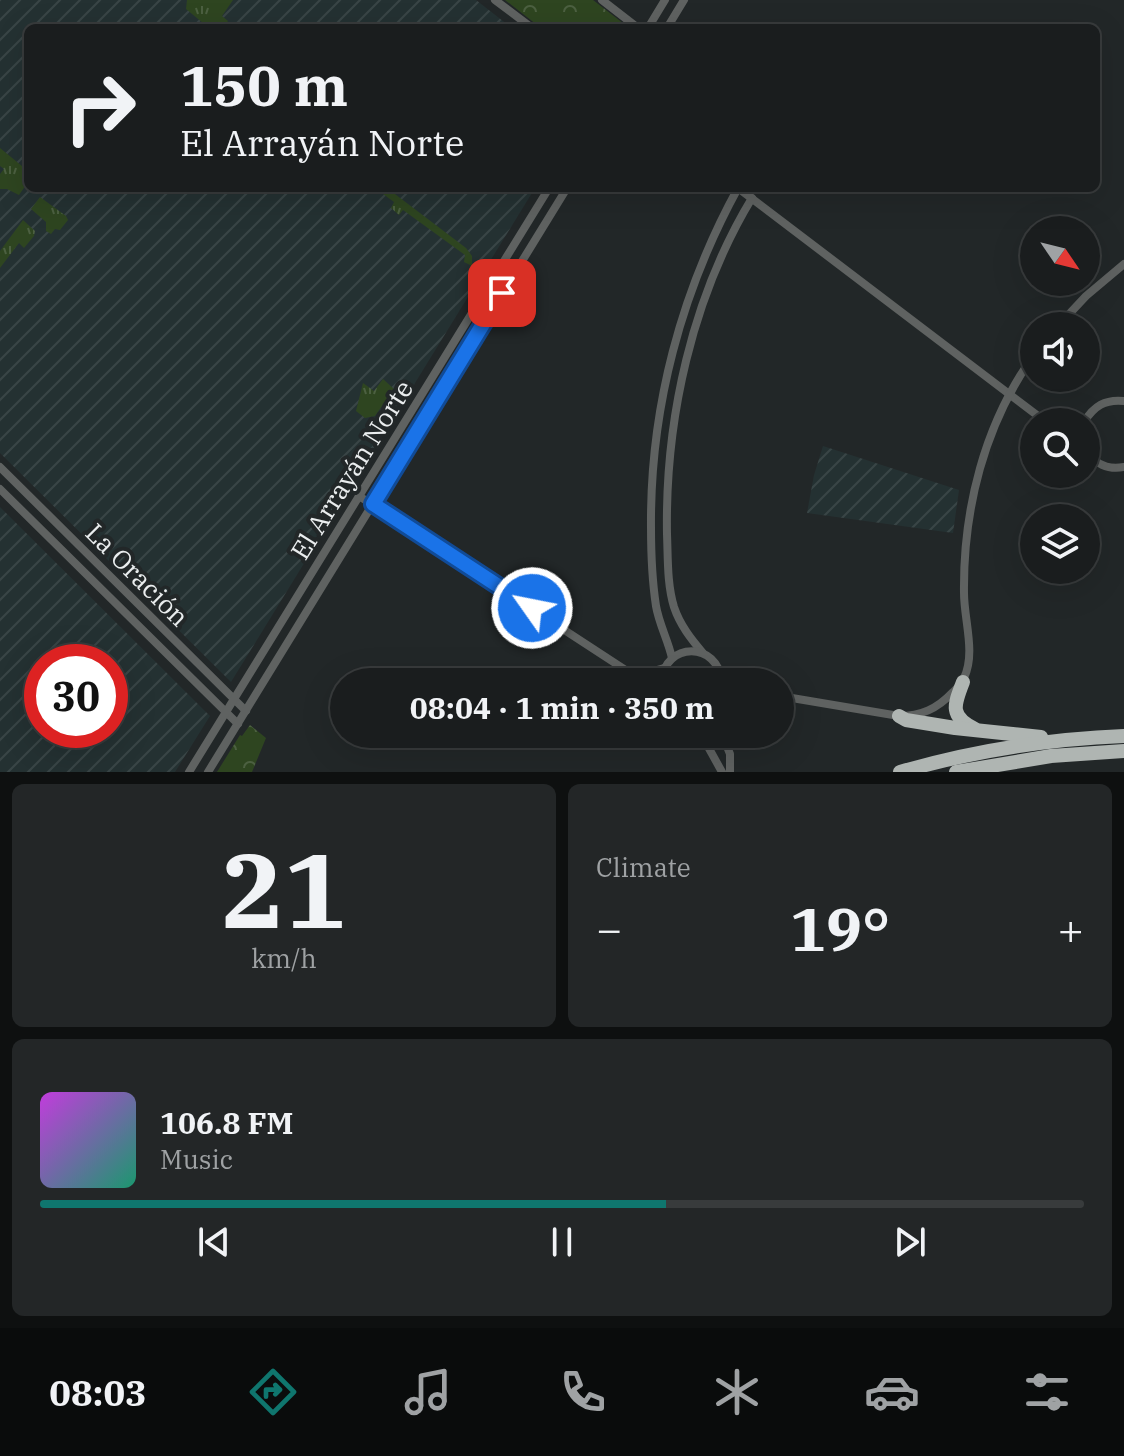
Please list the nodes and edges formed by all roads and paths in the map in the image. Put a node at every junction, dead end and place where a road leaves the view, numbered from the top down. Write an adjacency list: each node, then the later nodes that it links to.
1 (495, 0): 5 (street)
2 (602, 0): 6 (street)
3 (665, 0): 7 (street)
4 (684, 0): 8 (street)
5 (527, 24)
6 (633, 24)
7 (650, 24)
8 (669, 24)
9 (547, 192): 25 (street, El Arrayán Norte)
10 (565, 192): 26 (street, El Arrayán Norte)
11 (736, 192): 28 (street)
12 (744, 192): 13 (street)
13 (752, 198): 17 (street); 27 (street)
14 (1124, 264): 15 (street)
15 (1071, 312)
16 (1020, 378): 17 (street)
17 (1010, 394): 19 (street); 32 (street)
18 (1124, 401): 20 (street)
19 (1028, 408)
20 (1094, 408)
21 (1100, 464): 23 (street)
22 (0, 467): 34 (street, La Oración)
23 (1124, 467)
24 (0, 489): 36 (street, La Oración)
25 (359, 496): 26 (street); 34 (street, El Arrayán Norte)
26 (373, 504): 29 (street); 35 (street, El Arrayán Norte)
27 (703, 653): 28 (street); 31 (street)
28 (672, 658): 30 (street)
29 (625, 668)
30 (664, 668)
31 (718, 668)
32 (963, 682): 37 (street); 39 (highway)
33 (794, 698): 37 (street)
34 (234, 699): 35 (street, La Oración); 36 (street, El Arrayán Norte)
35 (246, 711): 38 (street, El Arrayán Norte)
36 (225, 713): 38 (street, La Oración); 46 (street, El Arrayán Norte)
37 (899, 716): 39 (highway)
38 (238, 724): 47 (street, El Arrayán Norte)
39 (975, 729): 41 (highway)
40 (1124, 736): 41 (highway)
41 (1073, 739): 51 (highway)
42 (709, 748): 48 (street)
43 (728, 748): 45 (street)
44 (1124, 751): 52 (highway)
45 (730, 754): 49 (street); 50 (street)
46 (189, 772)
47 (208, 772)
48 (722, 772)
49 (730, 772)
50 (738, 772)
51 (900, 772)
52 (956, 772)

